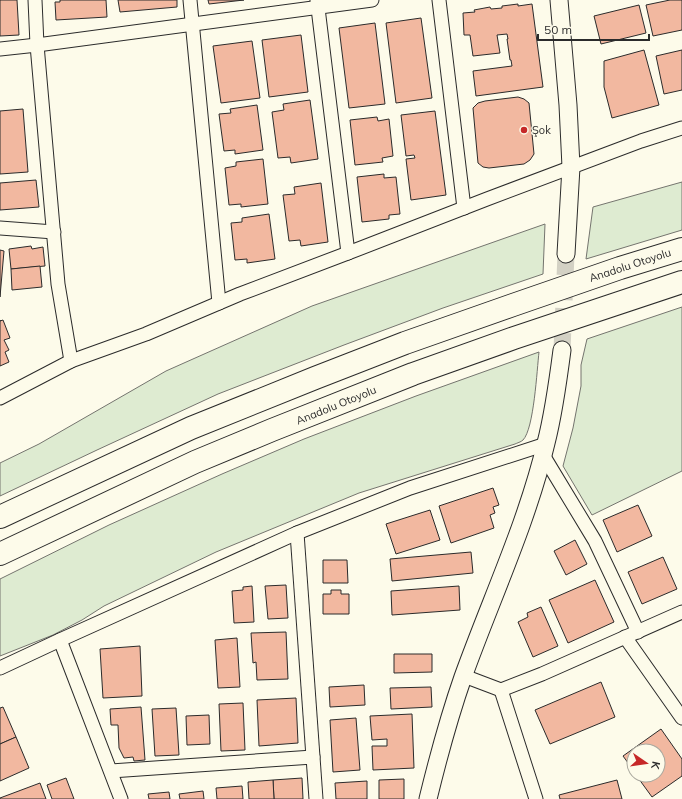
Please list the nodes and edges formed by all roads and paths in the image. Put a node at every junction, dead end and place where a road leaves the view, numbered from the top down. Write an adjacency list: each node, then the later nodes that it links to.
1 (35, 0): 8 (street)
2 (190, 0): 7 (street)
3 (372, 0): 6 (street)
4 (439, 0): 12 (street)
5 (560, 0): 11 (street)
6 (318, 4): 7 (street); 16 (street)
7 (192, 24): 8 (street); 19 (street)
8 (37, 45): 9 (street); 14 (street)
9 (0, 48)
10 (682, 128): 11 (street)
11 (571, 167): 12 (street); 17 (street)
12 (464, 208): 16 (street)
13 (0, 228): 14 (street)
14 (54, 232): 21 (street)
15 (682, 249): 24 (highway, Anadolu Otoyolu)
16 (348, 253): 19 (street)
17 (566, 254)
18 (682, 282): 26 (highway, Anadolu Otoyolu)
19 (219, 303): 21 (street)
20 (562, 350): 23 (street)
21 (71, 361): 22 (street)
22 (0, 398)
23 (545, 449): 25 (street); 28 (street); 32 (street)
24 (0, 517)
25 (297, 533): 30 (street); 35 (street)
26 (0, 554)
27 (682, 612): 28 (street)
28 (638, 632): 29 (street)
29 (625, 637): 33 (street); 34 (street)
30 (60, 640): 31 (street); 36 (street)
31 (0, 668)
32 (464, 676): 33 (street); 39 (street)
33 (501, 690): 40 (street)
34 (682, 718)
35 (313, 756): 36 (street); 38 (street)
36 (110, 771): 37 (street)
37 (121, 799)
38 (316, 799)
39 (428, 799)
40 (536, 799)

